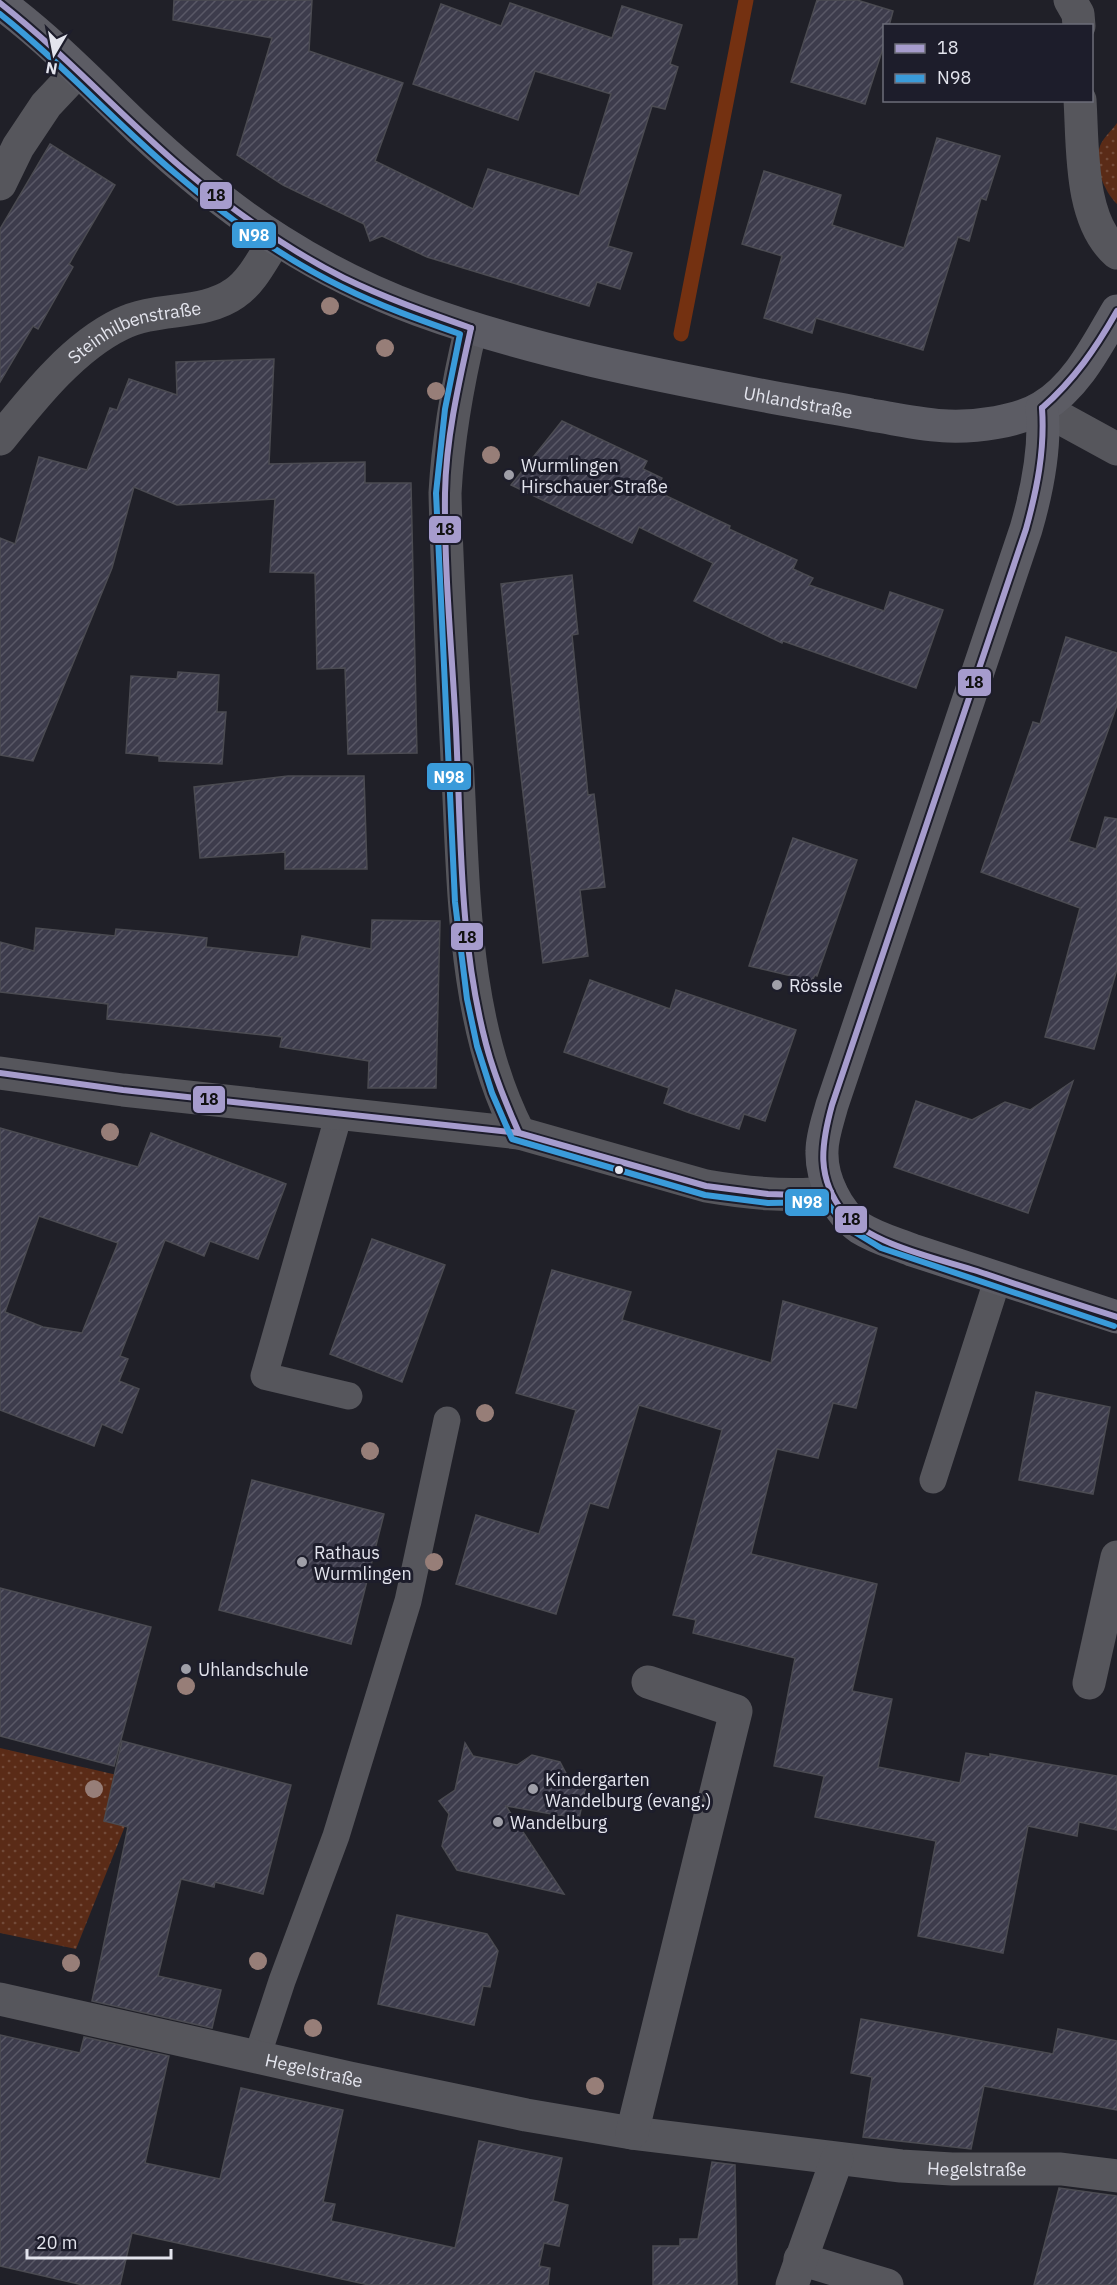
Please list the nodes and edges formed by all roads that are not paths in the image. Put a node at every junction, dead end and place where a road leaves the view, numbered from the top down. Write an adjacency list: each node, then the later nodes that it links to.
1 (1070, 0): 3 (street)
2 (0, 3): 4 (main road, Uhlandstraße)
3 (1079, 24)
4 (78, 71): 6 (street); 7 (main road, Uhlandstraße)
5 (1080, 102): 8 (street)
6 (0, 184)
7 (276, 238): 10 (main road, Uhlandstraße); 12 (street, Steinhilbenstraße)
8 (1117, 253)
9 (1117, 311): 11 (main road)
10 (471, 328): 11 (main road, Uhlandstraße); 16 (street)
11 (1042, 408): 13 (street); 17 (main road)
12 (0, 439)
13 (1117, 449)
14 (0, 1073): 15 (street)
15 (339, 1114): 16 (street); 20 (lane)
16 (519, 1133): 17 (street)
17 (831, 1192): 18 (main road)
18 (998, 1278): 19 (main road); 22 (lane)
19 (1117, 1317)
20 (349, 1396)
21 (447, 1420): 27 (lane)
22 (933, 1480)
23 (1117, 1557): 25 (street)
24 (648, 1682): 28 (street)
25 (1089, 1683)
26 (0, 1999): 27 (street, Hegelstraße)
27 (257, 2057): 28 (street, Hegelstraße)
28 (632, 2133): 29 (street, Hegelstraße)
29 (837, 2159): 30 (street, Hegelstraße); 31 (street)
30 (1117, 2176)
31 (796, 2272): 32 (street)
32 (886, 2285)

